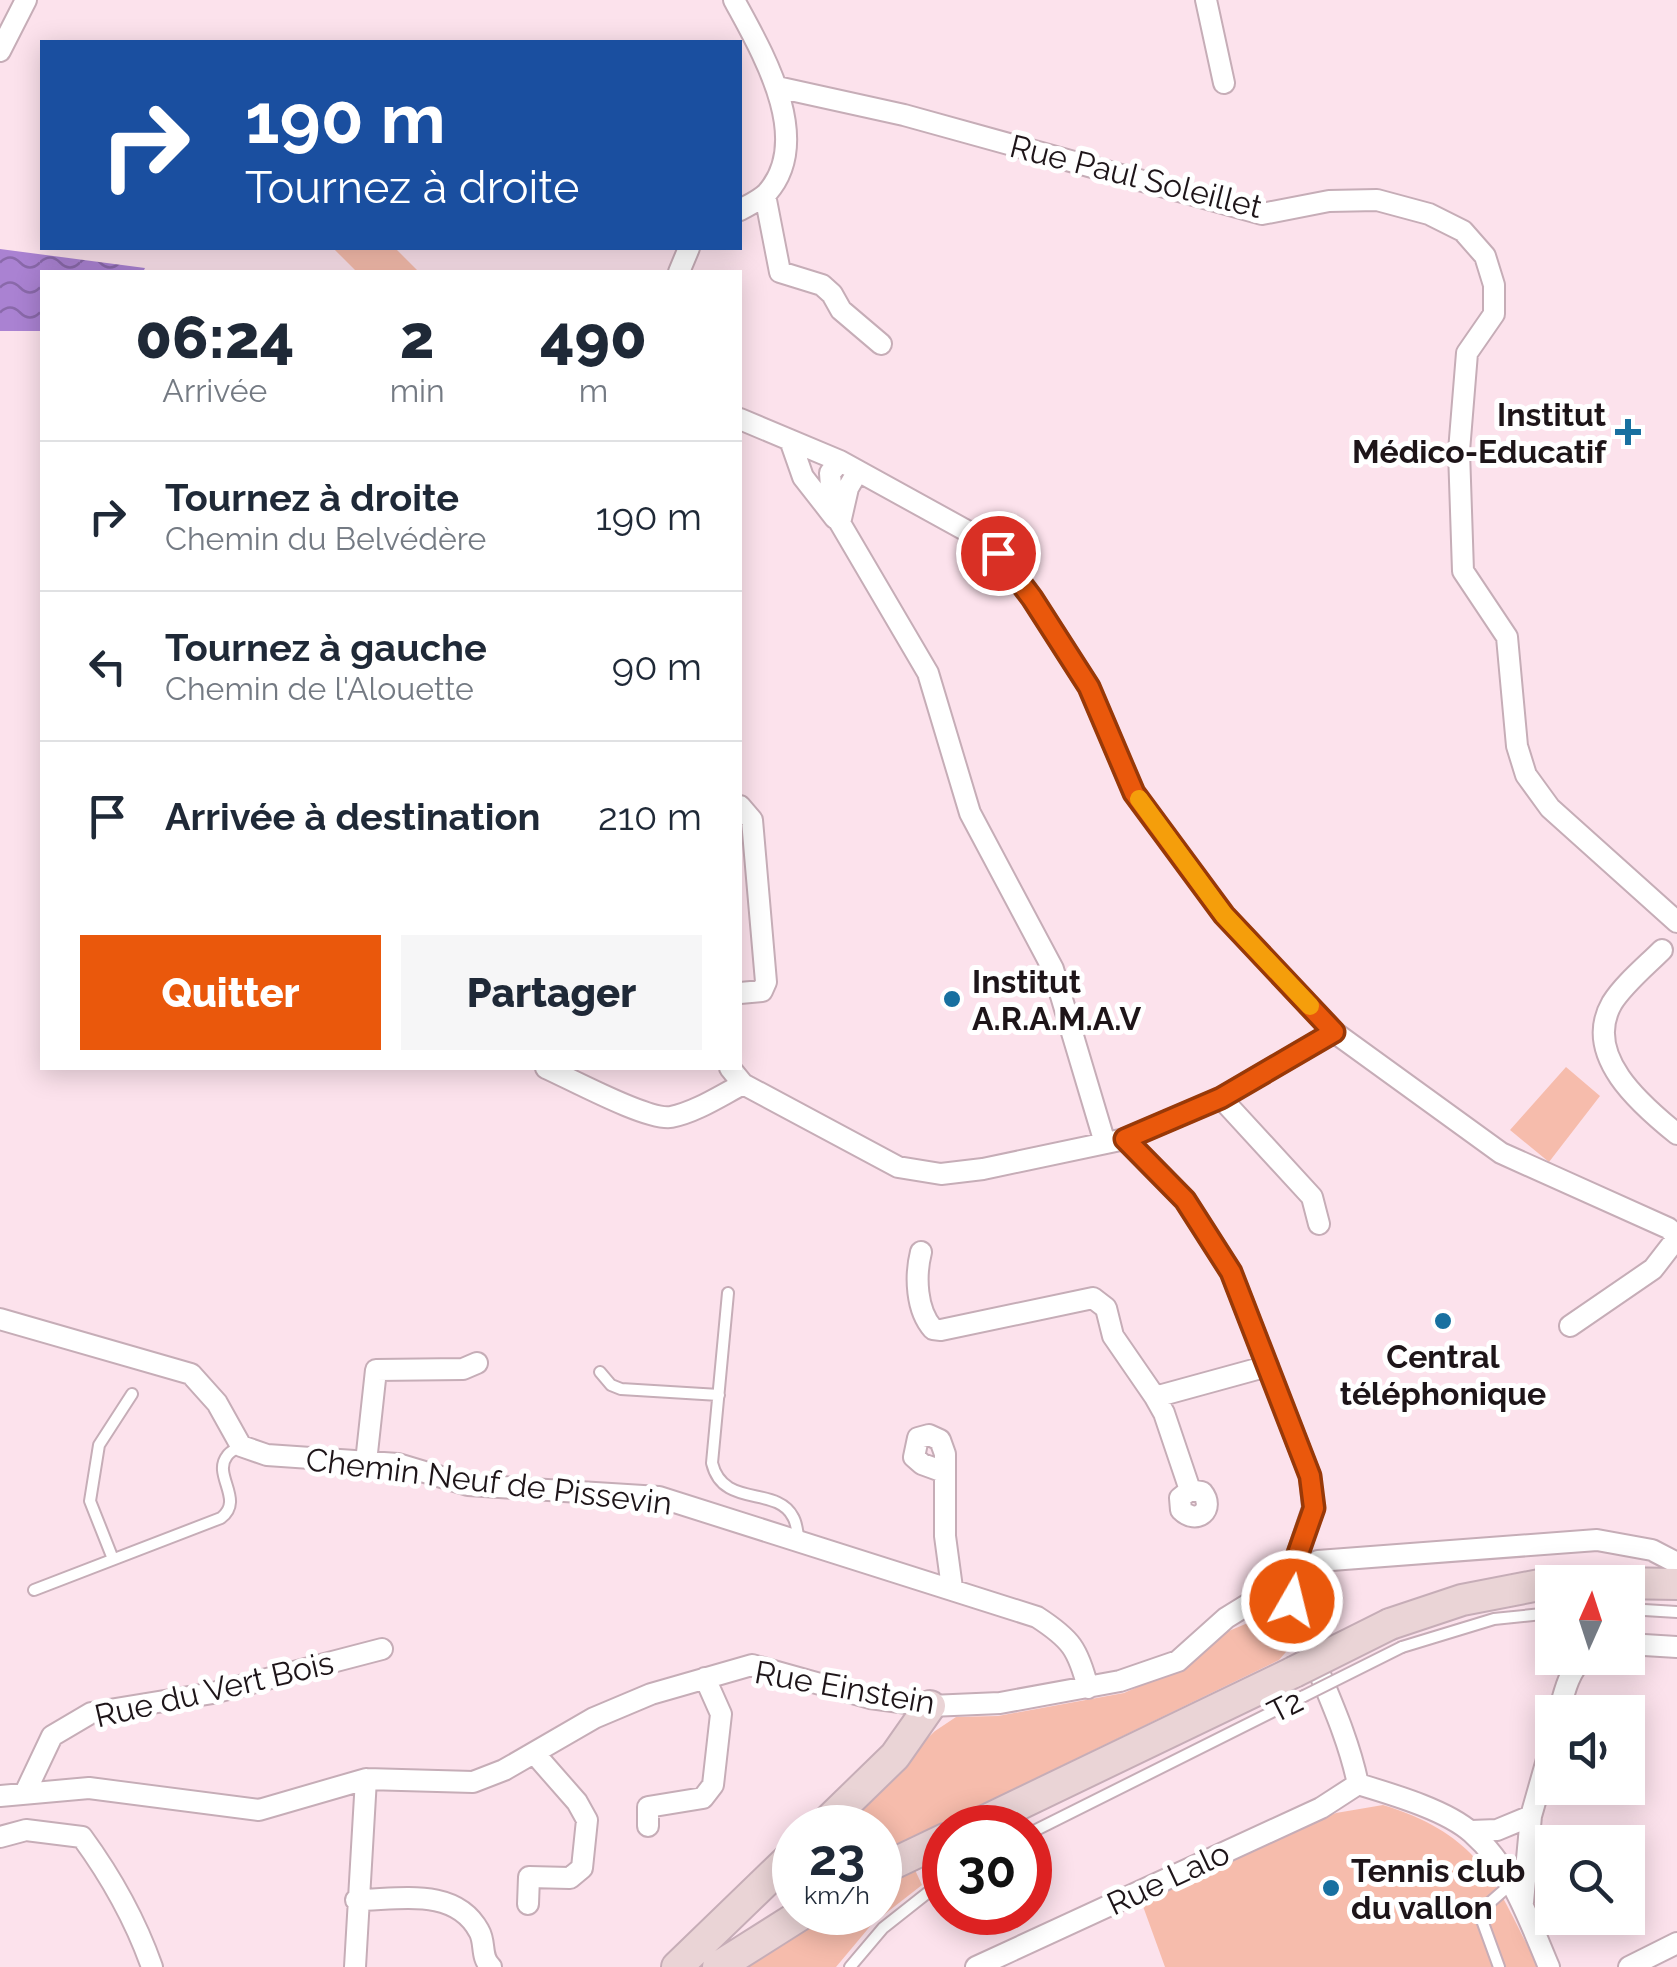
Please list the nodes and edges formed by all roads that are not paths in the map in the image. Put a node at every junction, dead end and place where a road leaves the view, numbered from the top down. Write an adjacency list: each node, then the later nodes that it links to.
1 (26, 0): 4 (street)
2 (734, 0): 6 (street)
3 (1206, 0): 5 (street)
4 (0, 51)
5 (1224, 82)
6 (772, 88): 7 (street); 15 (street, Rue Paul Soleillet)
7 (765, 196): 8 (street); 9 (street)
8 (742, 209)
9 (881, 344)
10 (742, 420): 11 (street)
11 (790, 440): 12 (street); 13 (street)
12 (849, 466): 13 (street); 18 (street)
13 (840, 523): 23 (street)
14 (742, 808): 17 (street)
15 (1677, 922)
16 (1662, 950): 22 (street)
17 (742, 993)
18 (1334, 1032): 21 (street); 25 (street)
19 (550, 1070): 20 (street)
20 (737, 1076): 23 (street)
21 (1221, 1098): 23 (street); 24 (street)
22 (1677, 1134)
23 (1115, 1141): 31 (street)
24 (1318, 1224)
25 (1677, 1237): 29 (street)
26 (921, 1252): 35 (street)
27 (728, 1293): 34 (lane)
28 (0, 1319): 36 (street)
29 (1570, 1326)
30 (477, 1363): 37 (street)
31 (1268, 1366): 35 (street); 43 (street)
32 (600, 1372): 34 (lane)
33 (132, 1394): 41 (lane)
34 (719, 1395): 40 (lane)
35 (1155, 1397): 39 (street)
36 (240, 1446): 37 (street, Chemin Neuf de Pissevin); 41 (lane)
37 (366, 1462): 40 (street, Chemin Neuf de Pissevin)
38 (944, 1472): 45 (street)
39 (1190, 1490)
40 (799, 1541): 45 (street, Chemin Neuf de Pissevin)
41 (112, 1559): 46 (lane)
42 (1677, 1564): 43 (street, Rue Einstein)
43 (1288, 1582): 56 (street, Rue Einstein); 60 (street)
44 (1677, 1584): 50 (main road)
45 (952, 1588): 56 (street, Chemin Neuf de Pissevin)
46 (34, 1590)
47 (1645, 1610): 48 (lane)
48 (1677, 1612)
49 (1535, 1615): 50 (lane)
50 (1396, 1636): 55 (main road, bridge)
51 (1645, 1645): 52 (street)
52 (1677, 1647)
53 (382, 1648): 61 (street, Rue du Vert Bois)
54 (705, 1678): 57 (street, Rue Einstein); 58 (street, Rue Einstein); 68 (street)
55 (1299, 1684): 65 (main road); 67 (lane, T2)
56 (1088, 1688): 57 (street, Rue Einstein)
57 (930, 1706): 64 (main road)
58 (534, 1753): 59 (street, Rue Einstein); 75 (street)
59 (366, 1779): 61 (street, Rue Einstein); 74 (street)
60 (1358, 1784): 69 (street); 79 (street, Rue Lalo)
61 (25, 1792): 62 (street, Rue Einstein)
62 (0, 1796)
63 (1535, 1802): 66 (street)
64 (845, 1805)
65 (1023, 1805)
66 (1531, 1816): 69 (street); 76 (street)
67 (1052, 1821)
68 (648, 1826)
69 (1471, 1832): 72 (street)
70 (0, 1837): 81 (street)
71 (772, 1875): 84 (main road)
72 (1511, 1884): 76 (street); 88 (lane)
73 (922, 1897): 86 (lane)
74 (356, 1900): 82 (street); 83 (street)
75 (528, 1904)
76 (1523, 1904): 89 (street)
77 (772, 1933): 85 (main road)
78 (1677, 1944): 90 (street)
79 (1015, 1948): 80 (street, Rue Lalo); 87 (street)
80 (982, 1965)
81 (152, 1967)
82 (355, 1967)
83 (491, 1967)
84 (677, 1967)
85 (718, 1967)
86 (850, 1967)
87 (1028, 1967)
88 (1500, 1967)
89 (1549, 1967)
90 (1629, 1967)

